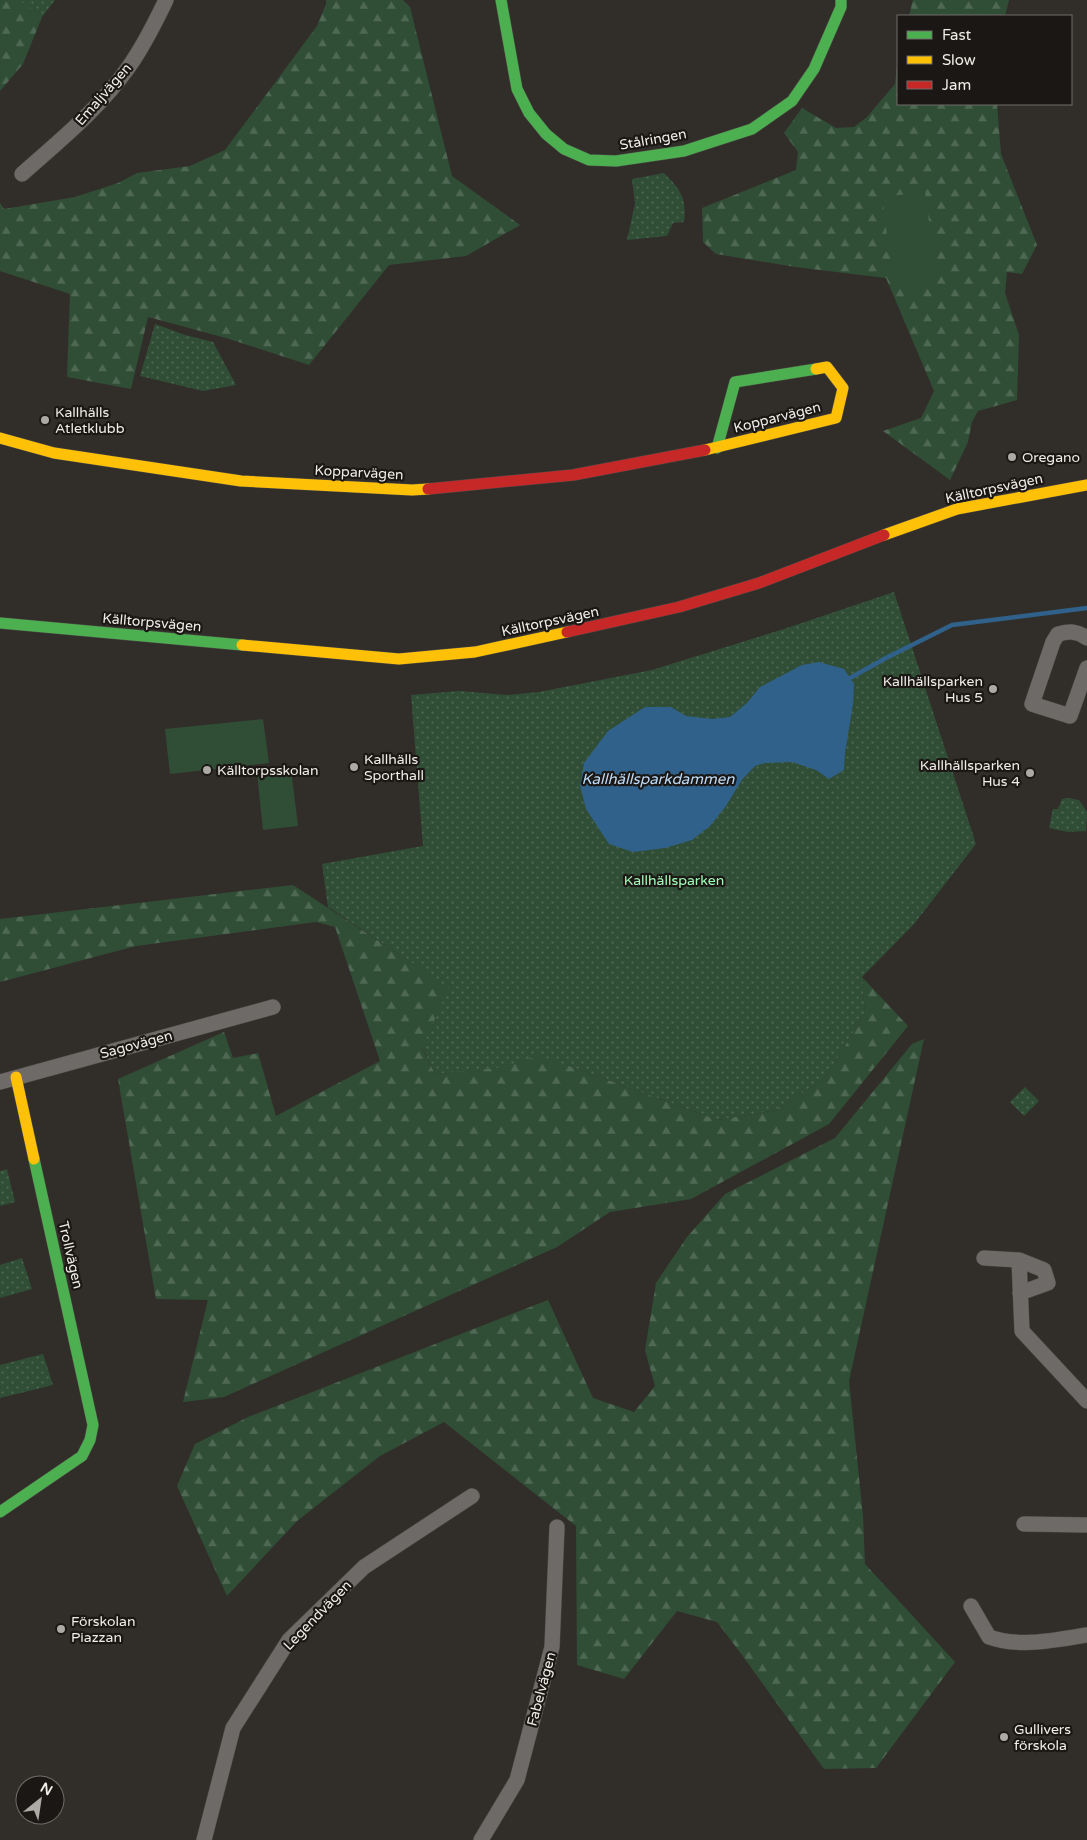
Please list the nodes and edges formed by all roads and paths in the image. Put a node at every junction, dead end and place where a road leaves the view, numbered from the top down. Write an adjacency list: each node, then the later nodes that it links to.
1 (166, 0): 4 (street, Emaljvägen)
2 (501, 0): 3 (street, Stålringen)
3 (841, 0)
4 (22, 174)
5 (0, 438): 6 (street, Kopparvägen)
6 (717, 448): 6 (street, Kopparvägen)
7 (1087, 484): 8 (street, Källtorpsvägen)
8 (0, 623)
9 (1087, 638): 10 (street)
10 (1087, 668)
11 (273, 1008): 12 (street, Sagovägen)
12 (16, 1077): 13 (street, Sagovägen); 19 (street, Trollvägen)
13 (0, 1082)
14 (984, 1258): 15 (street)
15 (1019, 1260): 16 (street); 16 (street)
16 (1020, 1293): 17 (street)
17 (1087, 1401)
18 (472, 1496): 25 (street, Legendvägen)
19 (0, 1512)
20 (1024, 1524): 21 (street)
21 (1087, 1525)
22 (557, 1527): 26 (street, Fabelvägen)
23 (971, 1606): 24 (street)
24 (1087, 1635)
25 (204, 1840)
26 (481, 1840)

